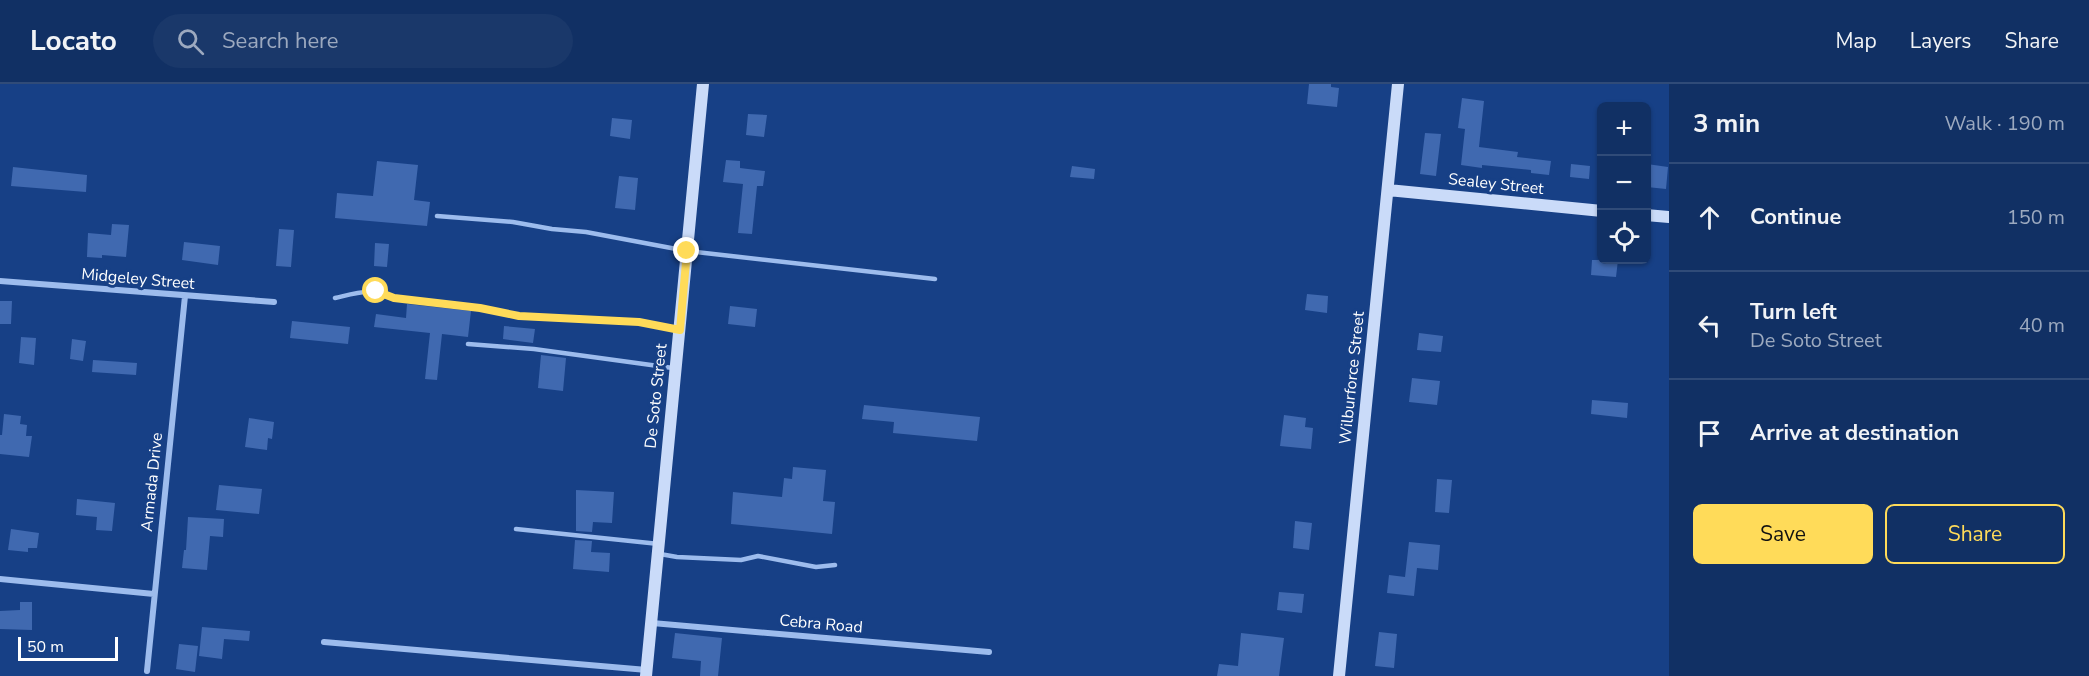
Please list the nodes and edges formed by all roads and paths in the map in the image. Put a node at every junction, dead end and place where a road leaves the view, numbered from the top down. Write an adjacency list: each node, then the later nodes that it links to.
1 (703, 84): 8 (street, De Soto Street)
2 (1398, 84): 3 (street, Wilburforce Street)
3 (1388, 190): 4 (street, Sealey Street); 27 (street, Wilburforce Street)
4 (1597, 211)
5 (1651, 215): 7 (street)
6 (437, 216): 8 (lane)
7 (1669, 217)
8 (687, 251): 9 (lane); 14 (street, De Soto Street)
9 (935, 279)
10 (0, 281): 11 (street, Midgeley Street)
11 (185, 296): 13 (street, Midgeley Street); 21 (street, Armada Drive)
12 (335, 297): 14 (lane)
13 (274, 302)
14 (680, 330): 16 (street, De Soto Street)
15 (468, 344): 16 (lane)
16 (676, 368): 18 (street, De Soto Street)
17 (516, 529): 18 (lane)
18 (658, 549): 19 (lane); 22 (street, De Soto Street)
19 (836, 565)
20 (0, 579): 21 (street)
21 (154, 594): 25 (street, Armada Drive)
22 (651, 623): 24 (street, Cebra Road); 26 (street, De Soto Street)
23 (324, 642): 26 (street)
24 (989, 652)
25 (147, 671)
26 (646, 673)
27 (1339, 676)

